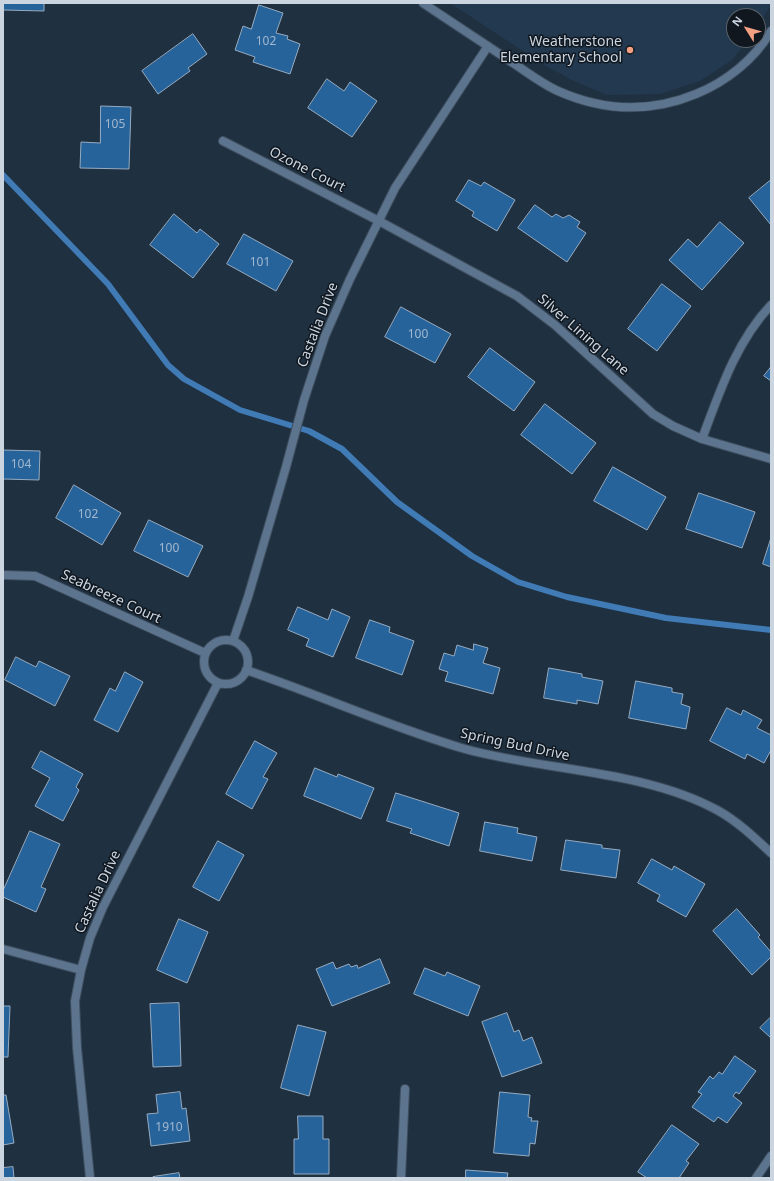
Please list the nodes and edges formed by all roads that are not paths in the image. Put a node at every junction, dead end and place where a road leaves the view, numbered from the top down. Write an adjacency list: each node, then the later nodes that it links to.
1 (423, 3): 3 (street)
2 (771, 31): 3 (street)
3 (488, 46): 5 (street, Castalia Drive)
4 (223, 141): 5 (street, Ozone Court)
5 (379, 221): 7 (street, Silver Lining Lane); 10 (street, Castalia Drive)
6 (771, 305): 7 (street)
7 (702, 439): 8 (street, Silver Lining Lane)
8 (771, 459)
9 (3, 575): 11 (street, Seabreeze Court)
10 (233, 641): 11 (street); 12 (street)
11 (205, 653): 13 (street)
12 (246, 670): 13 (street); 14 (street, Spring Bud Drive)
13 (218, 683): 16 (street, Castalia Drive)
14 (771, 853)
15 (3, 949): 16 (street)
16 (81, 970): 19 (street, Castalia Drive)
17 (405, 1089): 20 (street)
18 (771, 1156): 21 (street)
19 (90, 1178)
20 (401, 1178)
21 (756, 1178)

